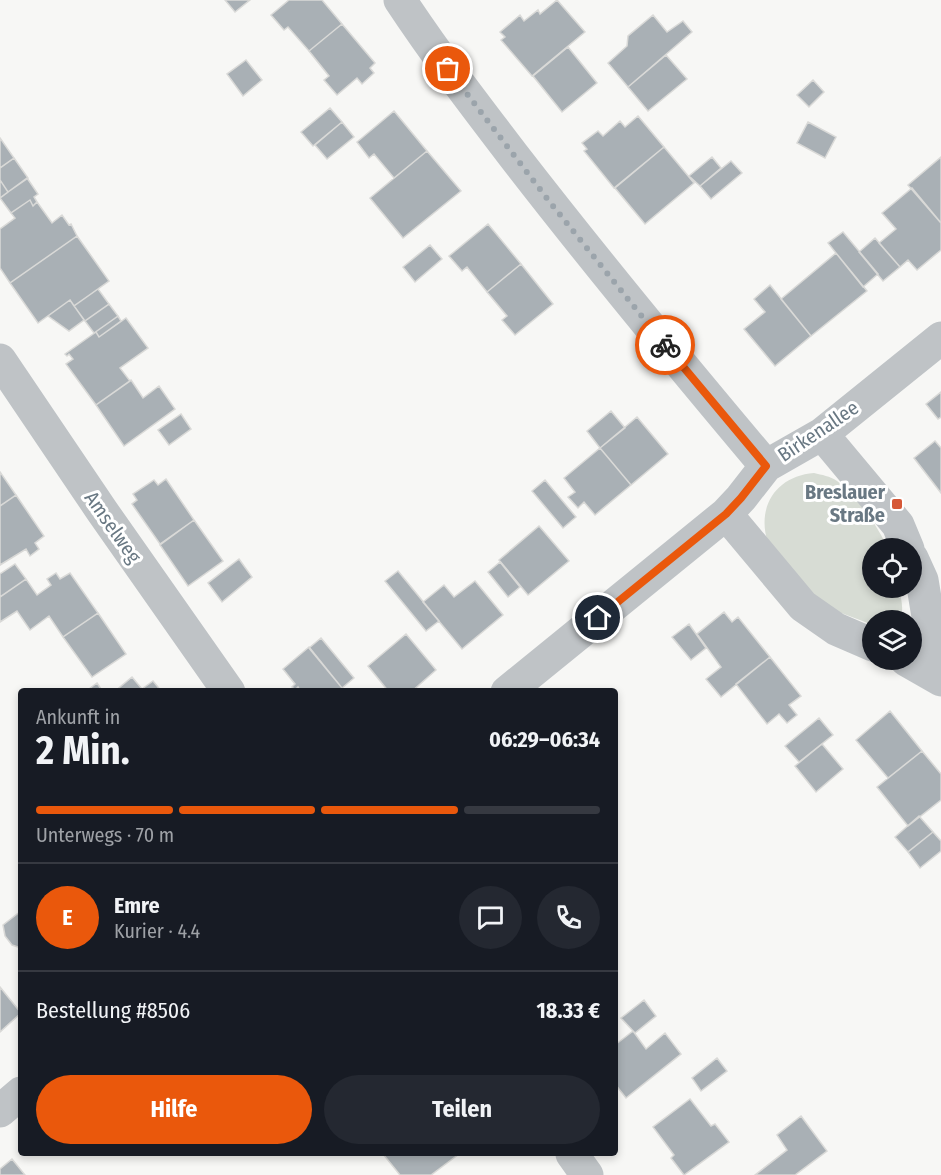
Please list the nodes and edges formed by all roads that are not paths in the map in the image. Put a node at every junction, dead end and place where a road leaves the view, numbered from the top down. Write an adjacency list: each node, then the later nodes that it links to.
1 (400, 0): 5 (street)
2 (941, 338): 4 (street, Birkenallee)
3 (0, 360): 13 (street, Amselweg)
4 (822, 434): 5 (street, Birkenallee); 7 (street)
5 (766, 466): 6 (street, Birkenallee)
6 (726, 514): 9 (street); 14 (street, Birkenallee)
7 (903, 538)
8 (922, 580): 11 (street)
9 (862, 640)
10 (922, 669): 12 (street)
11 (941, 674)
12 (941, 680)
13 (226, 688)
14 (512, 688)
15 (18, 1095): 16 (street)
16 (0, 1110)
17 (573, 1156): 18 (street)
18 (587, 1175)

